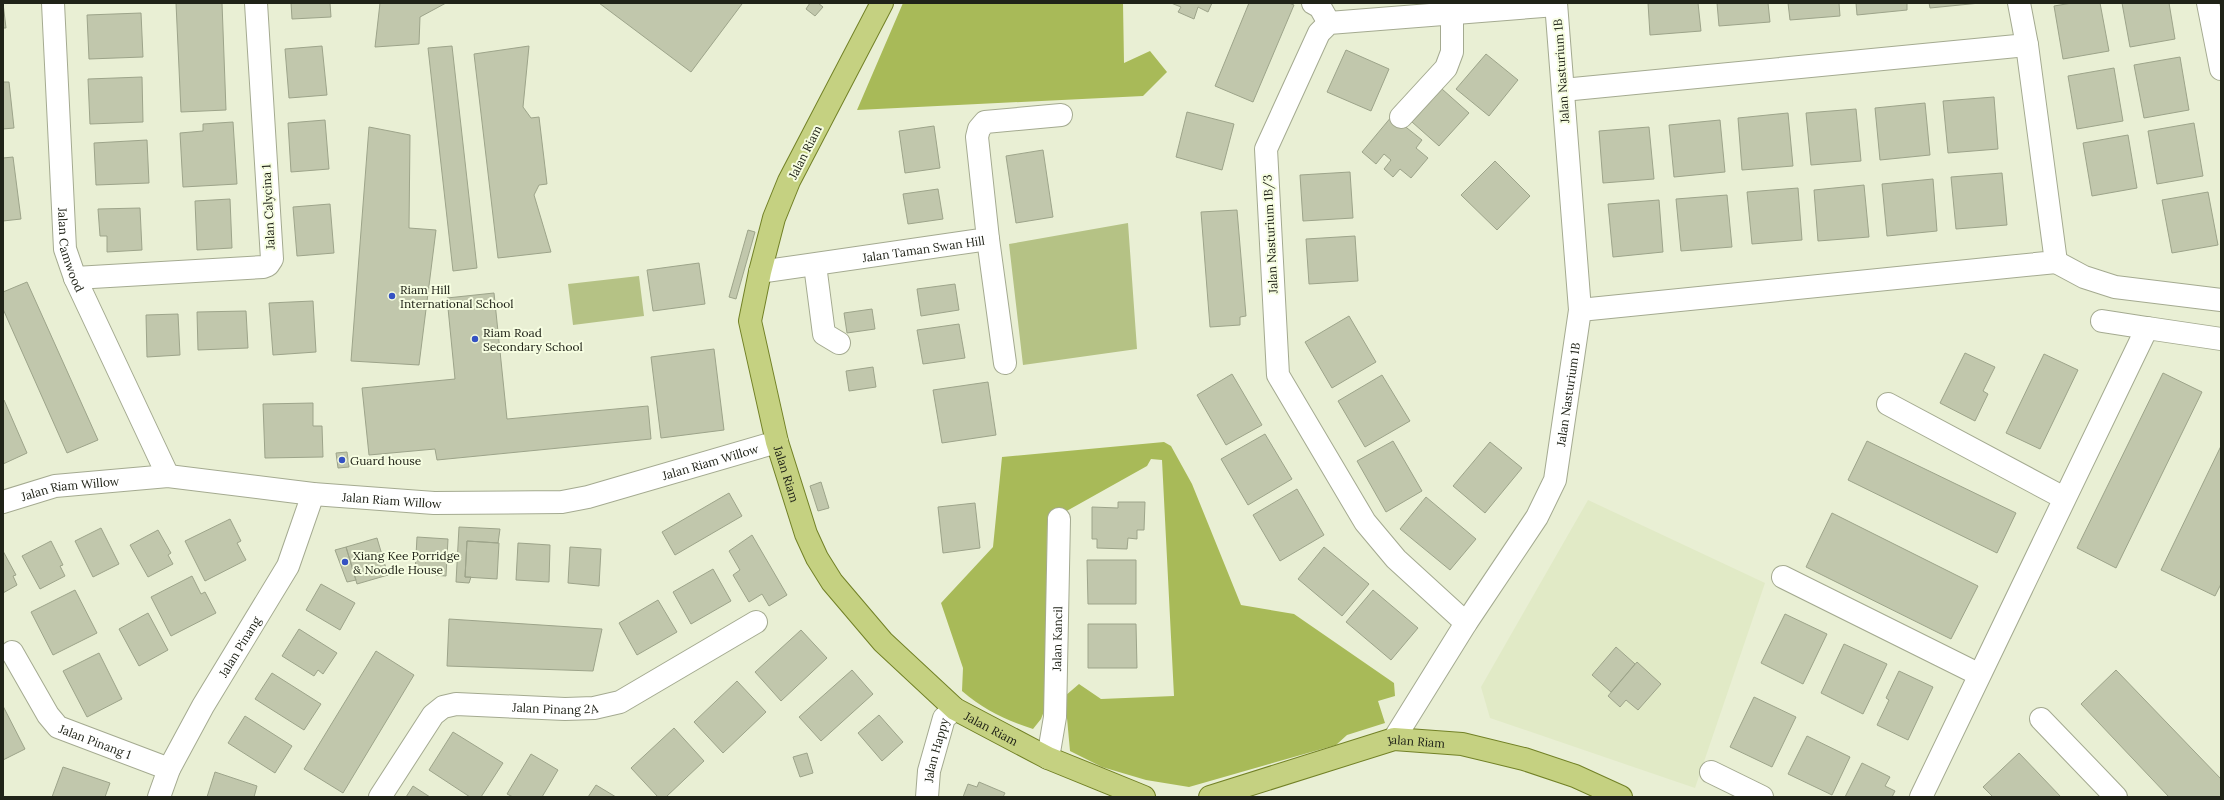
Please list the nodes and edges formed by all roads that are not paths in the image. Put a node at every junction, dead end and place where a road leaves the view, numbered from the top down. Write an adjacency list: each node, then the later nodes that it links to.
1 (53, 3): 19 (street, Jalan Camwood)
2 (256, 3): 19 (street, Jalan Calycina 1)
3 (882, 3): 18 (main road, Jalan Riam)
4 (1313, 3): 9 (street)
5 (2019, 3): 10 (street)
6 (2208, 3): 11 (street)
7 (1556, 4): 8 (street); 12 (street, Jalan Nasturium 1B)
8 (1452, 13): 9 (street); 14 (street)
9 (1329, 23): 36 (street, Jalan Nasturium 1B/3)
10 (2027, 45): 12 (street); 16 (street)
11 (2221, 68)
12 (1563, 90): 21 (street, Jalan Nasturium 1B)
13 (1061, 115): 15 (street, Jalan Taman Swan Hill)
14 (1402, 117)
15 (988, 239): 17 (street, Jalan Taman Swan Hill); 26 (street)
16 (2056, 262): 20 (street); 21 (street)
17 (815, 265): 18 (street, Jalan Taman Swan Hill); 25 (street)
18 (760, 272): 28 (main road, Jalan Riam)
19 (75, 278): 29 (street, Jalan Camwood)
20 (2221, 300)
21 (1580, 310): 36 (street, Jalan Nasturium 1B)
22 (2102, 321): 23 (street)
23 (2147, 328): 24 (street); 31 (street)
24 (2221, 339)
25 (839, 343)
26 (1005, 364)
27 (1888, 404): 31 (street)
28 (777, 442): 30 (street, Jalan Riam Willow); 39 (main road, Jalan Riam)
29 (168, 476): 30 (street, Jalan Riam Willow); 32 (street, Jalan Riam Willow)
30 (312, 494): 43 (street, Jalan Pinang)
31 (2064, 498): 38 (street)
32 (3, 502)
33 (1060, 519): 42 (street, Jalan Kancil)
34 (1783, 577): 38 (street)
35 (756, 622): 46 (street, Jalan Pinang 2A)
36 (1466, 623): 41 (street, Jalan Nasturium 1B)
37 (12, 652): 43 (street, Jalan Pinang 1)
38 (1978, 674): 52 (street)
39 (955, 709): 42 (main road, Jalan Riam); 47 (street, Jalan Happy)
40 (2041, 719): 53 (street)
41 (1394, 739): 49 (main road, Jalan Riam); 50 (main road, Jalan Riam)
42 (1048, 758): 48 (main road, Jalan Riam)
43 (169, 769): 45 (street, Jalan Pinang)
44 (1711, 772): 51 (street)
45 (159, 797)
46 (380, 797)
47 (926, 797)
48 (1144, 797)
49 (1210, 797)
50 (1621, 797)
51 (1762, 797)
52 (1920, 797)
53 (2116, 797)

